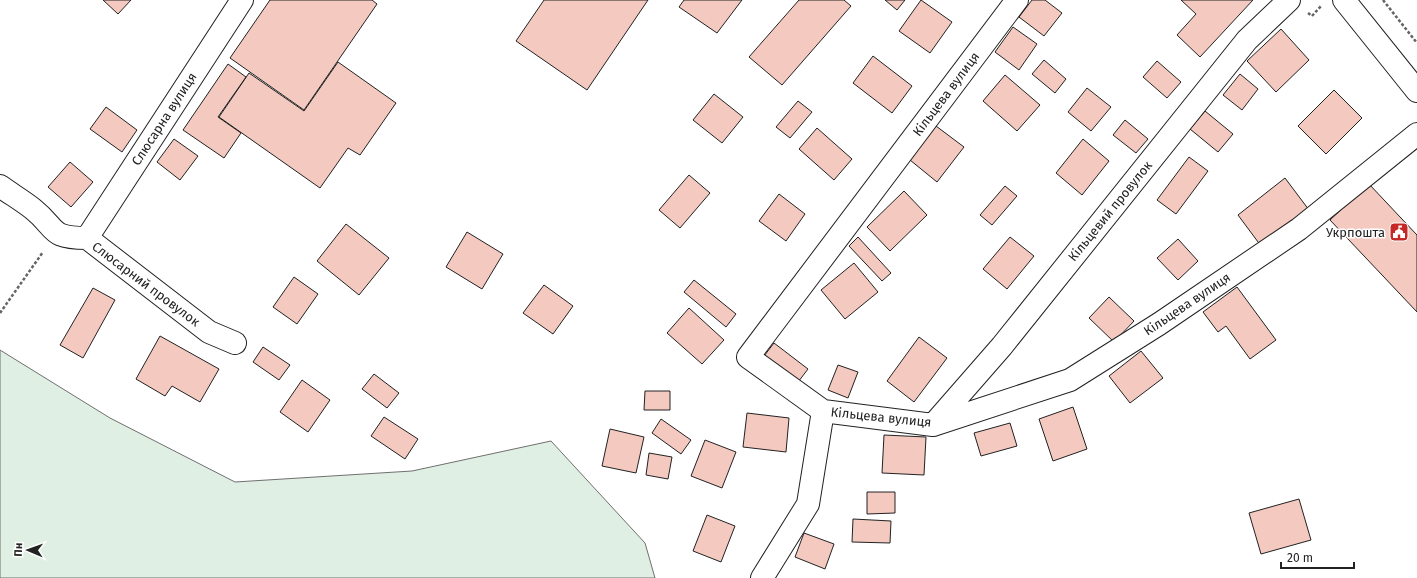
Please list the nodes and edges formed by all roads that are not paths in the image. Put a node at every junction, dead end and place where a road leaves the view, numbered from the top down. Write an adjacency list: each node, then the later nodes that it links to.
1 (242, 0): 8 (street, Слюсарна вулиця)
2 (1017, 0): 10 (street, Кільцева вулиця)
3 (1289, 0): 11 (street, Кільцевий провулок)
4 (1344, 0): 5 (street)
5 (1417, 91)
6 (1417, 134): 11 (street, Кільцева вулиця)
7 (0, 186): 8 (street, Слюсарний провулок)
8 (87, 238): 9 (street, Слюсарний провулок)
9 (235, 343)
10 (823, 411): 11 (street, Кільцева вулиця); 12 (street)
11 (933, 425)
12 (762, 578)

